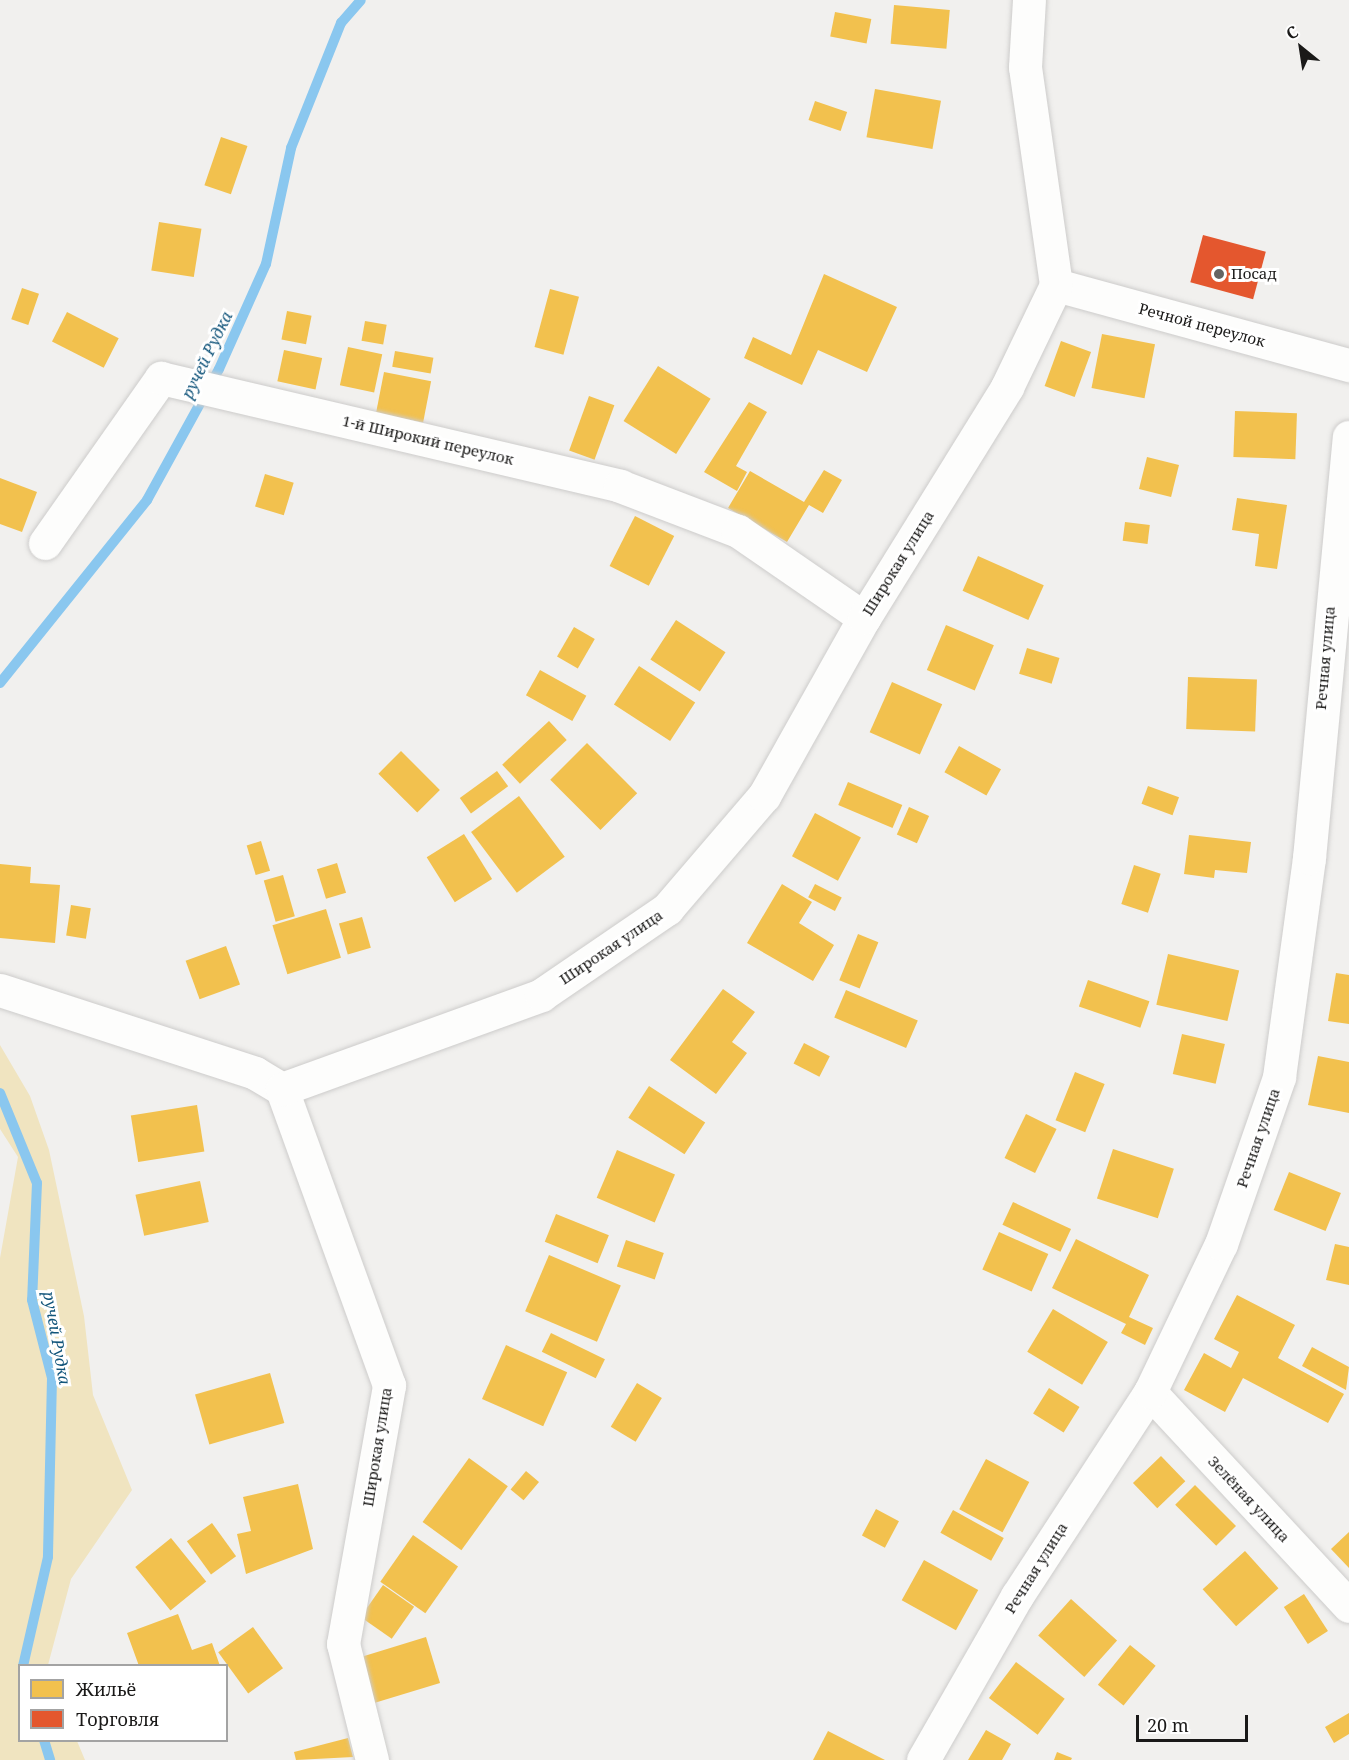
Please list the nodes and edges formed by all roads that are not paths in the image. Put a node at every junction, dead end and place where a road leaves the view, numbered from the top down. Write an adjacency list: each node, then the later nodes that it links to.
1 (1029, 0): 2 (street)
2 (1056, 285): 3 (street, Речной переулок); 6 (street, Широкая улица)
3 (1349, 365)
4 (1349, 437): 9 (street, Речная улица)
5 (45, 543): 6 (street, 1-й Широкий переулок)
6 (864, 618): 8 (street, Широкая улица)
7 (0, 990): 8 (street)
8 (282, 1089): 11 (street, Широкая улица)
9 (1150, 1392): 10 (street, Зелёная улица); 12 (street, Речная улица)
10 (1349, 1606)
11 (372, 1760)
12 (923, 1760)

